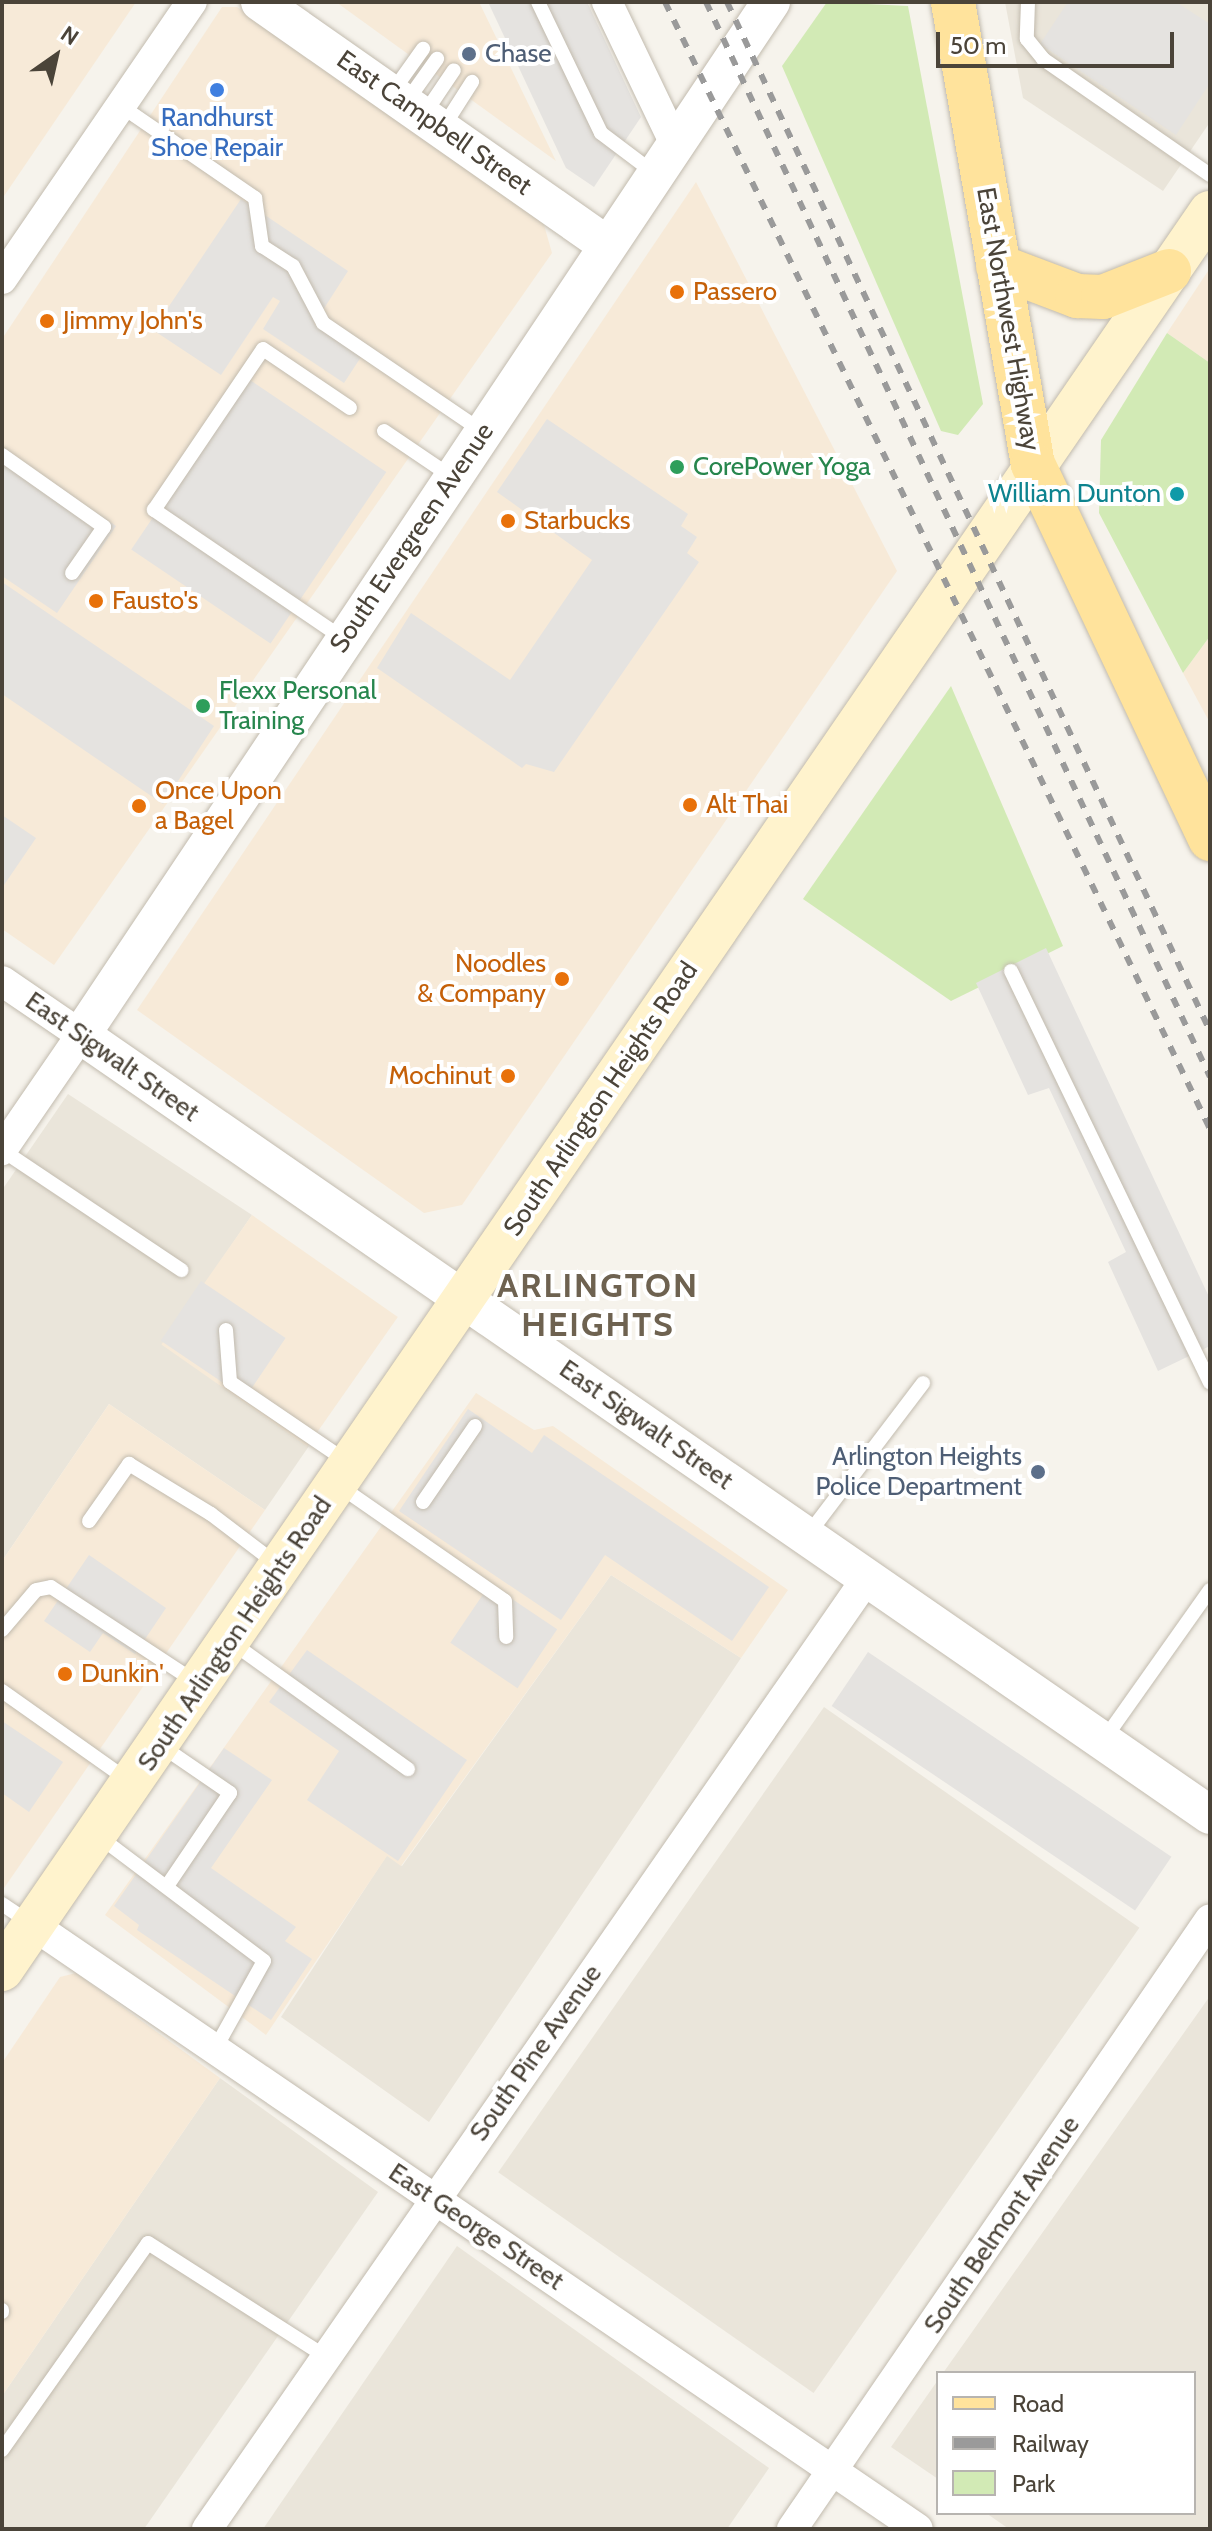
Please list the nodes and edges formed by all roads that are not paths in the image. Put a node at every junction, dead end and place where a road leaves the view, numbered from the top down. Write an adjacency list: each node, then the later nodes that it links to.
1 (192, 2): 12 (street)
2 (260, 2): 13 (street, East Campbell Street)
3 (538, 2): 14 (lane)
4 (607, 2): 14 (street)
5 (771, 2): 14 (street, South Evergreen Avenue)
6 (953, 2): 18 (main road, East Northwest Highway)
7 (1028, 2): 15 (lane)
8 (423, 49): 13 (lane)
9 (437, 59): 13 (lane)
10 (454, 70): 13 (lane)
11 (472, 82): 13 (lane)
12 (121, 106): 20 (street); 23 (lane)
13 (415, 110): 17 (street, East Campbell Street)
14 (665, 159): 17 (street, South Evergreen Avenue)
15 (1210, 175)
16 (1210, 212): 19 (main road, South Arlington Heights Road)
17 (607, 245): 23 (street, South Evergreen Avenue)
18 (998, 266): 19 (main road); 25 (main road, East Northwest Highway)
19 (1169, 271): 25 (main road, South Arlington Heights Road)
20 (2, 279)
21 (350, 408): 28 (lane)
22 (384, 431): 26 (lane)
23 (483, 432): 26 (street, South Evergreen Avenue)
24 (2, 455): 27 (lane)
25 (1033, 464): 29 (main road, East Northwest Highway); 35 (main road, South Arlington Heights Road)
26 (452, 477): 28 (street, South Evergreen Avenue)
27 (72, 573)
28 (345, 639): 32 (street, South Evergreen Avenue)
29 (1210, 839)
30 (1011, 971): 37 (lane)
31 (2, 981): 32 (street, East Sigwalt Street)
32 (81, 1035): 33 (street, South Evergreen Avenue); 35 (street, East Sigwalt Street)
33 (2, 1150): 34 (lane)
34 (181, 1270)
35 (464, 1300): 40 (main road, South Arlington Heights Road); 43 (street, East Sigwalt Street)
36 (226, 1330): 40 (lane)
37 (1210, 1382)
38 (923, 1383): 43 (lane)
39 (475, 1426): 41 (lane)
40 (345, 1474): 44 (main road, South Arlington Heights Road); 48 (lane)
41 (423, 1502)
42 (89, 1521): 44 (lane)
43 (807, 1537): 45 (street, East Sigwalt Street)
44 (282, 1567): 49 (main road, South Arlington Heights Road)
45 (867, 1578): 52 (street, East Sigwalt Street); 63 (street, South Pine Avenue)
46 (1210, 1590): 52 (lane)
47 (2, 1630): 50 (lane)
48 (506, 1637)
49 (230, 1642): 50 (main road, South Arlington Heights Road); 54 (lane)
50 (201, 1685): 53 (main road, South Arlington Heights Road)
51 (2, 1691): 55 (lane)
52 (1103, 1741): 56 (street, East Sigwalt Street)
53 (160, 1745): 55 (main road, South Arlington Heights Road); 58 (lane)
54 (408, 1769)
55 (133, 1784): 57 (main road, South Arlington Heights Road)
56 (1210, 1815)
57 (97, 1834): 58 (lane); 59 (main road, South Arlington Heights Road)
58 (167, 1886): 62 (lane)
59 (18, 1914): 61 (main road, South Arlington Heights Road); 62 (street, East George Street)
60 (1210, 1919): 66 (street, South Belmont Avenue)
61 (2, 1970)
62 (215, 2049): 63 (street, East George Street)
63 (435, 2199): 64 (street, South Pine Avenue); 66 (street, East George Street)
64 (326, 2357): 65 (lane); 67 (street, South Pine Avenue)
65 (2, 2450)
66 (834, 2471): 68 (street, South Belmont Avenue); 69 (street, East George Street)
67 (207, 2529)
68 (792, 2529)
69 (918, 2529)

